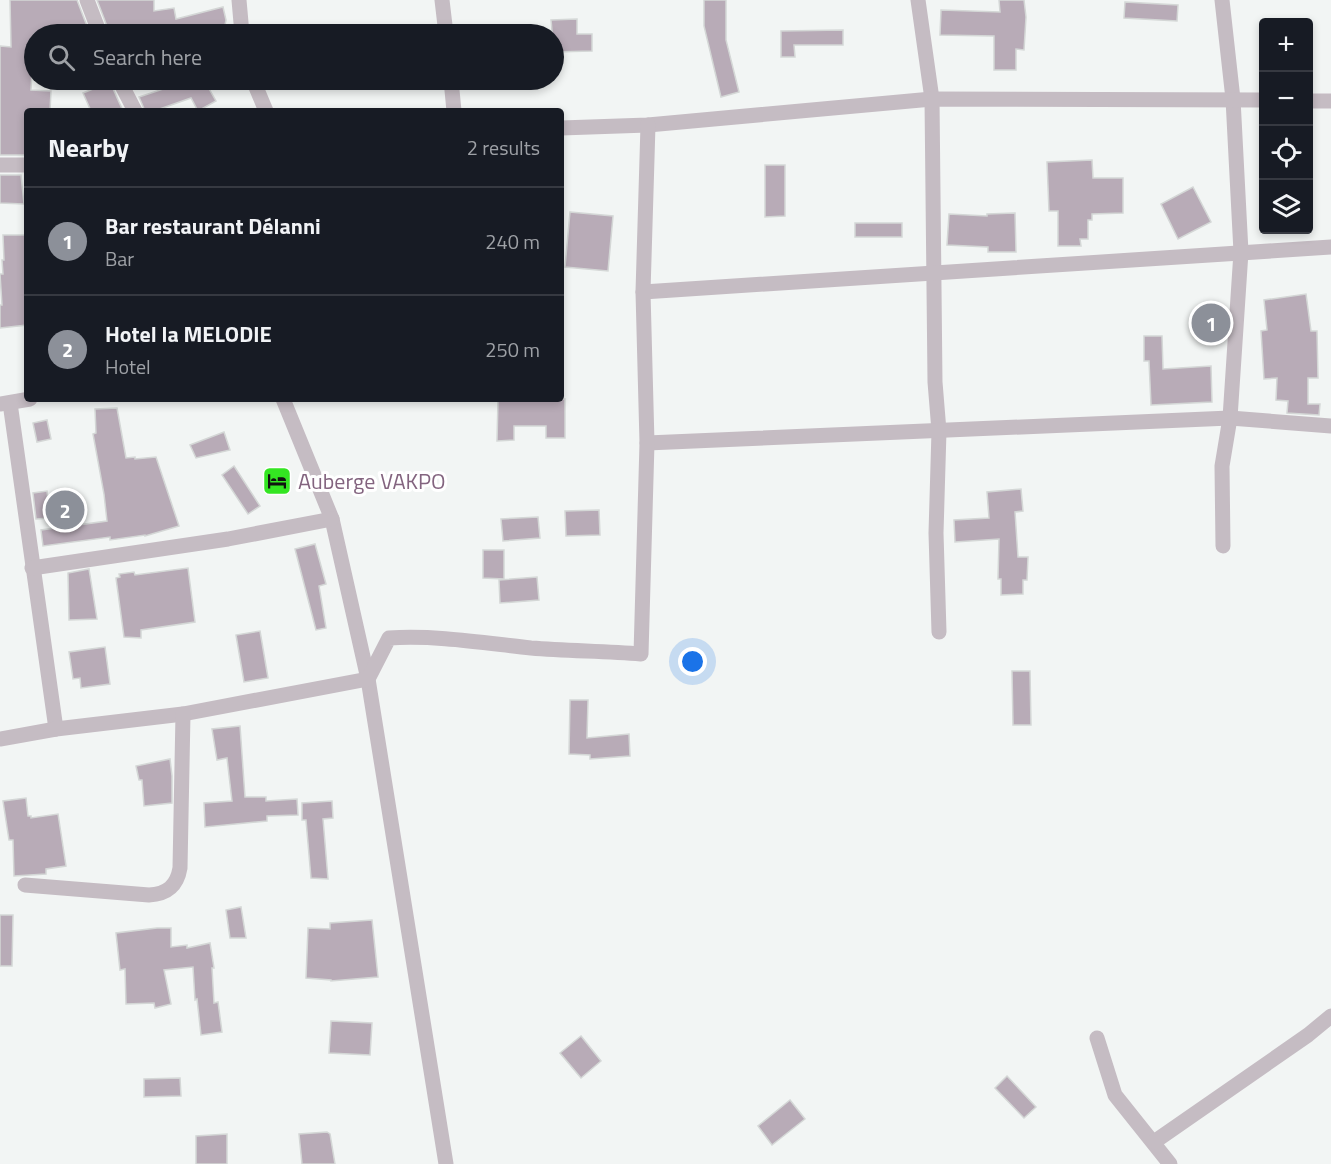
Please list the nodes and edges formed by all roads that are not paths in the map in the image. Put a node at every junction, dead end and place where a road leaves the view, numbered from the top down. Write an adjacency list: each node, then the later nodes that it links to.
1 (87, 0): 6 (street)
2 (239, 0): 7 (street)
3 (442, 0): 8 (street)
4 (918, 0): 12 (street)
5 (1222, 0): 13 (street)
6 (96, 24)
7 (241, 24)
8 (445, 24)
9 (124, 90): 17 (street)
10 (257, 90): 18 (street)
11 (452, 90): 19 (street)
12 (932, 99): 13 (street); 20 (street); 26 (street)
13 (1233, 99): 14 (street); 25 (street)
14 (1259, 100)
15 (1313, 101): 16 (street)
16 (1331, 101)
17 (133, 108)
18 (265, 108)
19 (454, 108)
20 (648, 125): 21 (street); 27 (street)
21 (564, 128)
22 (0, 165): 23 (street)
23 (24, 165)
24 (1331, 248): 25 (street)
25 (1241, 252): 26 (street); 31 (street)
26 (933, 273): 27 (street); 33 (street)
27 (643, 292): 34 (street)
28 (24, 400): 30 (street)
29 (284, 402): 35 (street)
30 (5, 404): 37 (street)
31 (1230, 418): 32 (street); 33 (street); 36 (street)
32 (1331, 426)
33 (939, 431): 34 (street); 38 (street)
34 (647, 443): 39 (street)
35 (332, 519): 37 (street); 39 (street)
36 (1223, 546)
37 (32, 568): 41 (street)
38 (939, 632)
39 (368, 679): 40 (street); 47 (street)
40 (183, 714): 41 (street); 43 (street)
41 (56, 729): 42 (street)
42 (0, 739)
43 (25, 885)
44 (1331, 1016): 46 (street)
45 (1097, 1038): 46 (street)
46 (1154, 1142): 48 (street)
47 (446, 1164)
48 (1170, 1164)

